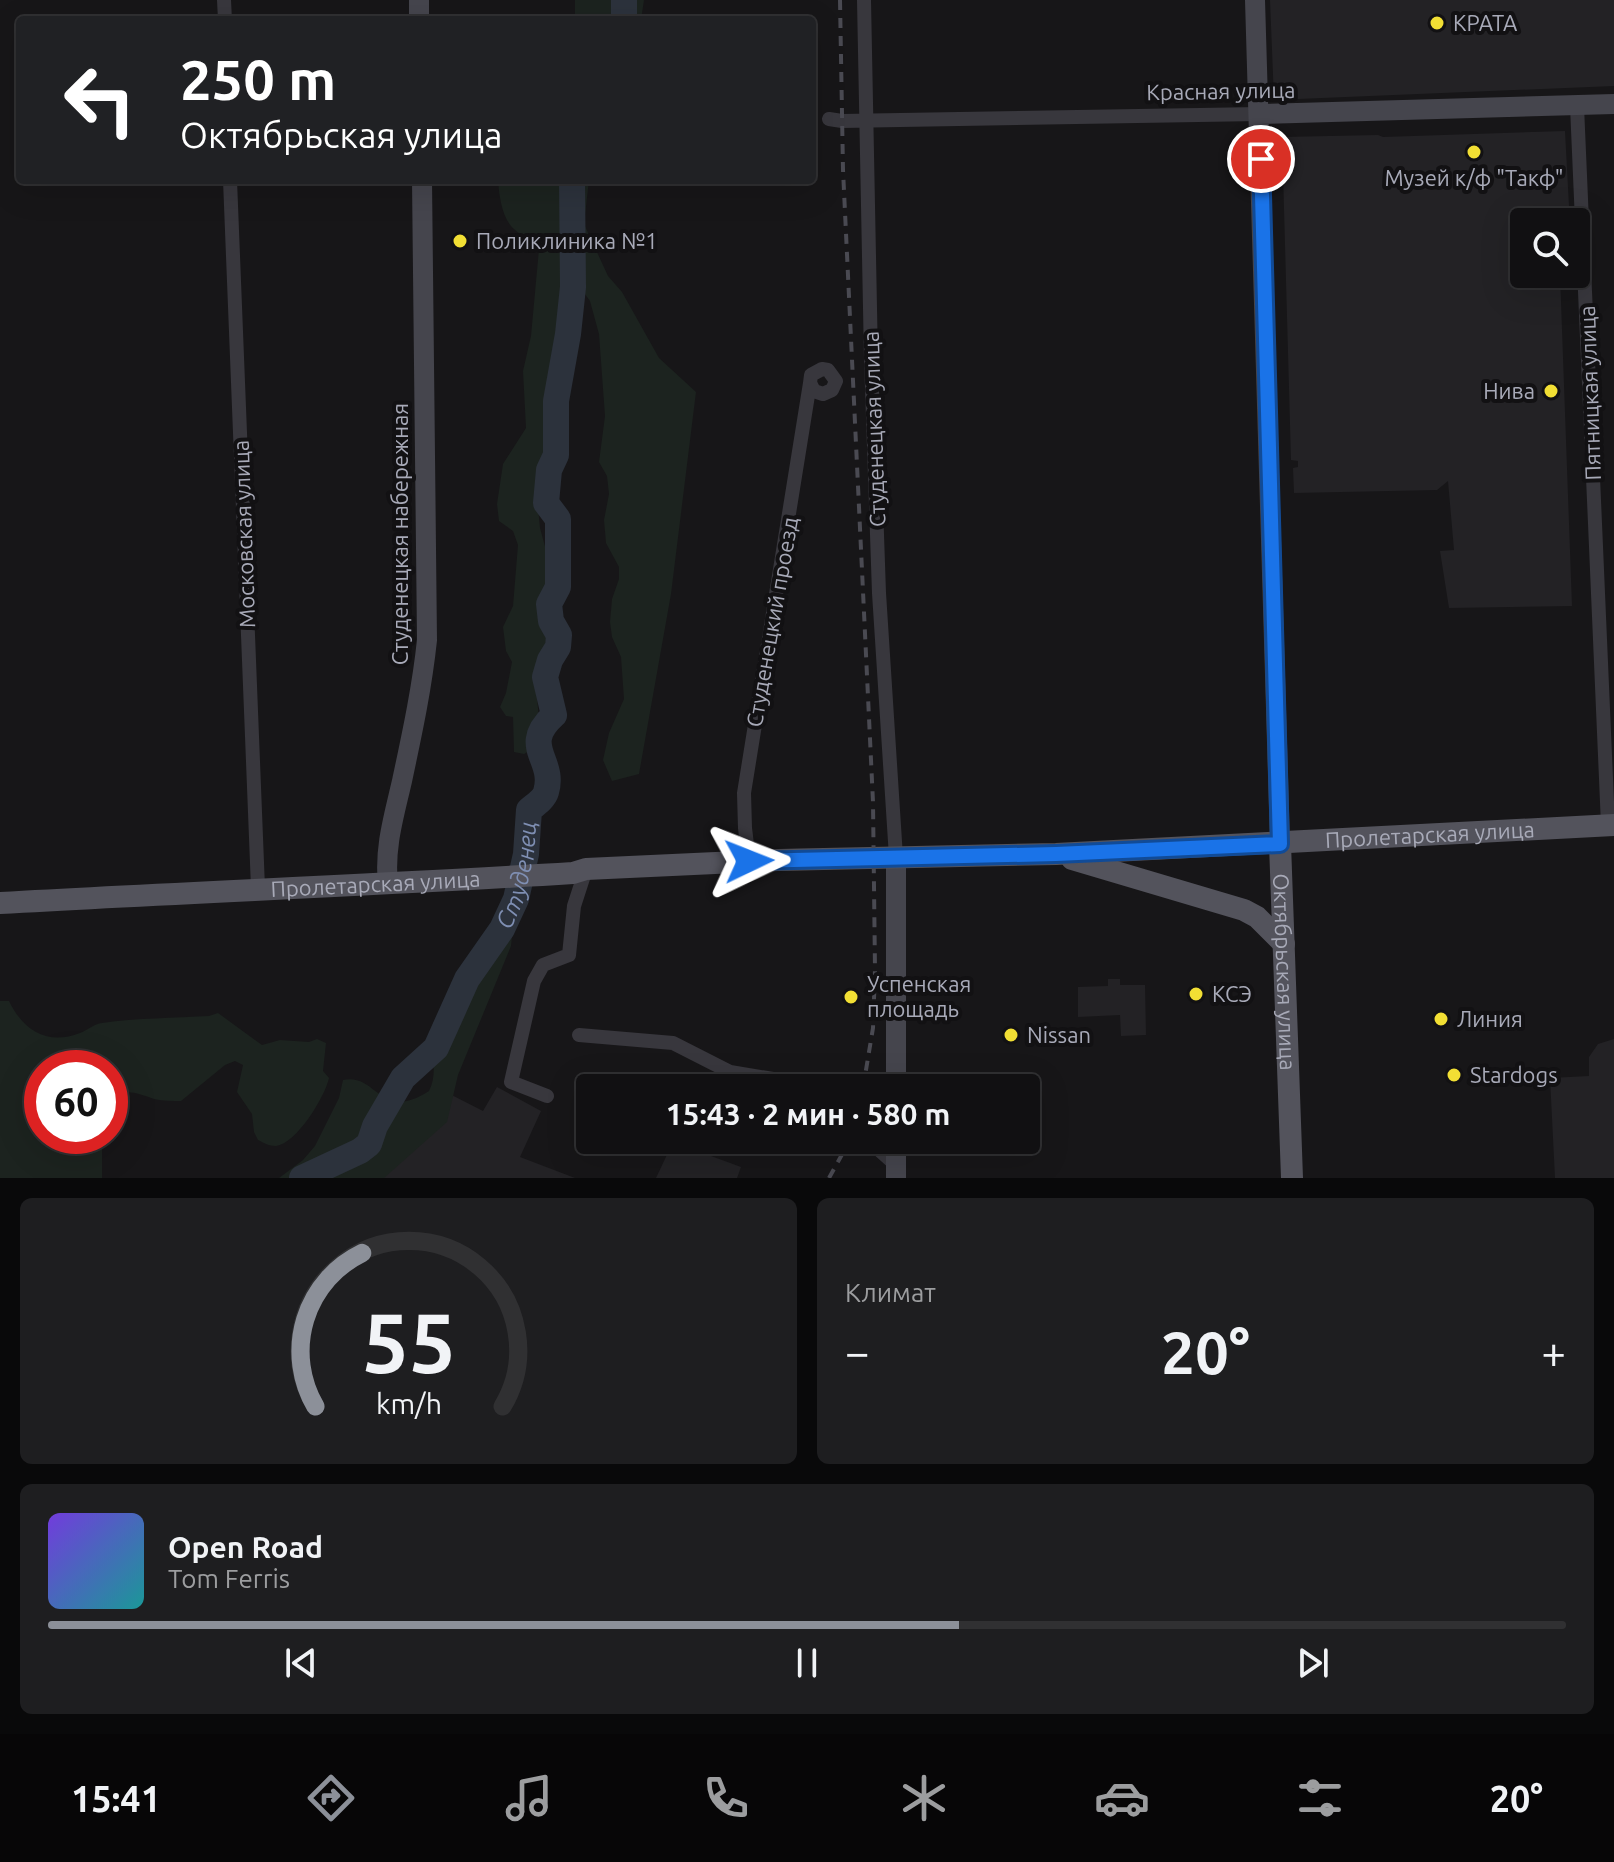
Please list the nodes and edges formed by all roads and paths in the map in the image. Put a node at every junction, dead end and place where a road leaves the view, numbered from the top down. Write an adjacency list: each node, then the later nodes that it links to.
1 (864, 0): 7 (street, Студенецкая улица)
2 (1255, 0): 5 (street, Октябрьская улица)
3 (1614, 104): 4 (street, Красная улица)
4 (1577, 106): 5 (street, Красная улица); 11 (street, Пятницкая улица)
5 (1260, 114): 7 (street, Красная улица); 12 (street, Октябрьская улица)
6 (829, 119): 7 (street, Красная улица)
7 (868, 121): 14 (street, Студенецкая улица)
8 (230, 184): 18 (street, Московская улица)
9 (422, 184): 17 (street, Студенецкая набережная)
10 (810, 383): 15 (street, Студенецкий проезд)
11 (1611, 825): 12 (main road, Пролетарская улица)
12 (1280, 844): 13 (main road, Пролетарская улица); 20 (main road, Октябрьская улица)
13 (1056, 854): 14 (main road, Пролетарская улица); 20 (main road)
14 (896, 857): 15 (main road, Пролетарская улица); 23 (street)
15 (749, 861): 16 (main road, Пролетарская улица)
16 (580, 871): 17 (main road, Пролетарская улица); 24 (street)
17 (388, 884): 18 (main road, Пролетарская улица)
18 (258, 888): 19 (main road, Пролетарская улица)
19 (0, 903)
20 (1284, 944): 27 (main road, Октябрьская улица)
21 (579, 1035): 22 (street)
22 (742, 1074)
23 (896, 1074)
24 (547, 1096)
25 (880, 1154): 26 (street)
26 (896, 1172)
27 (1292, 1178)

